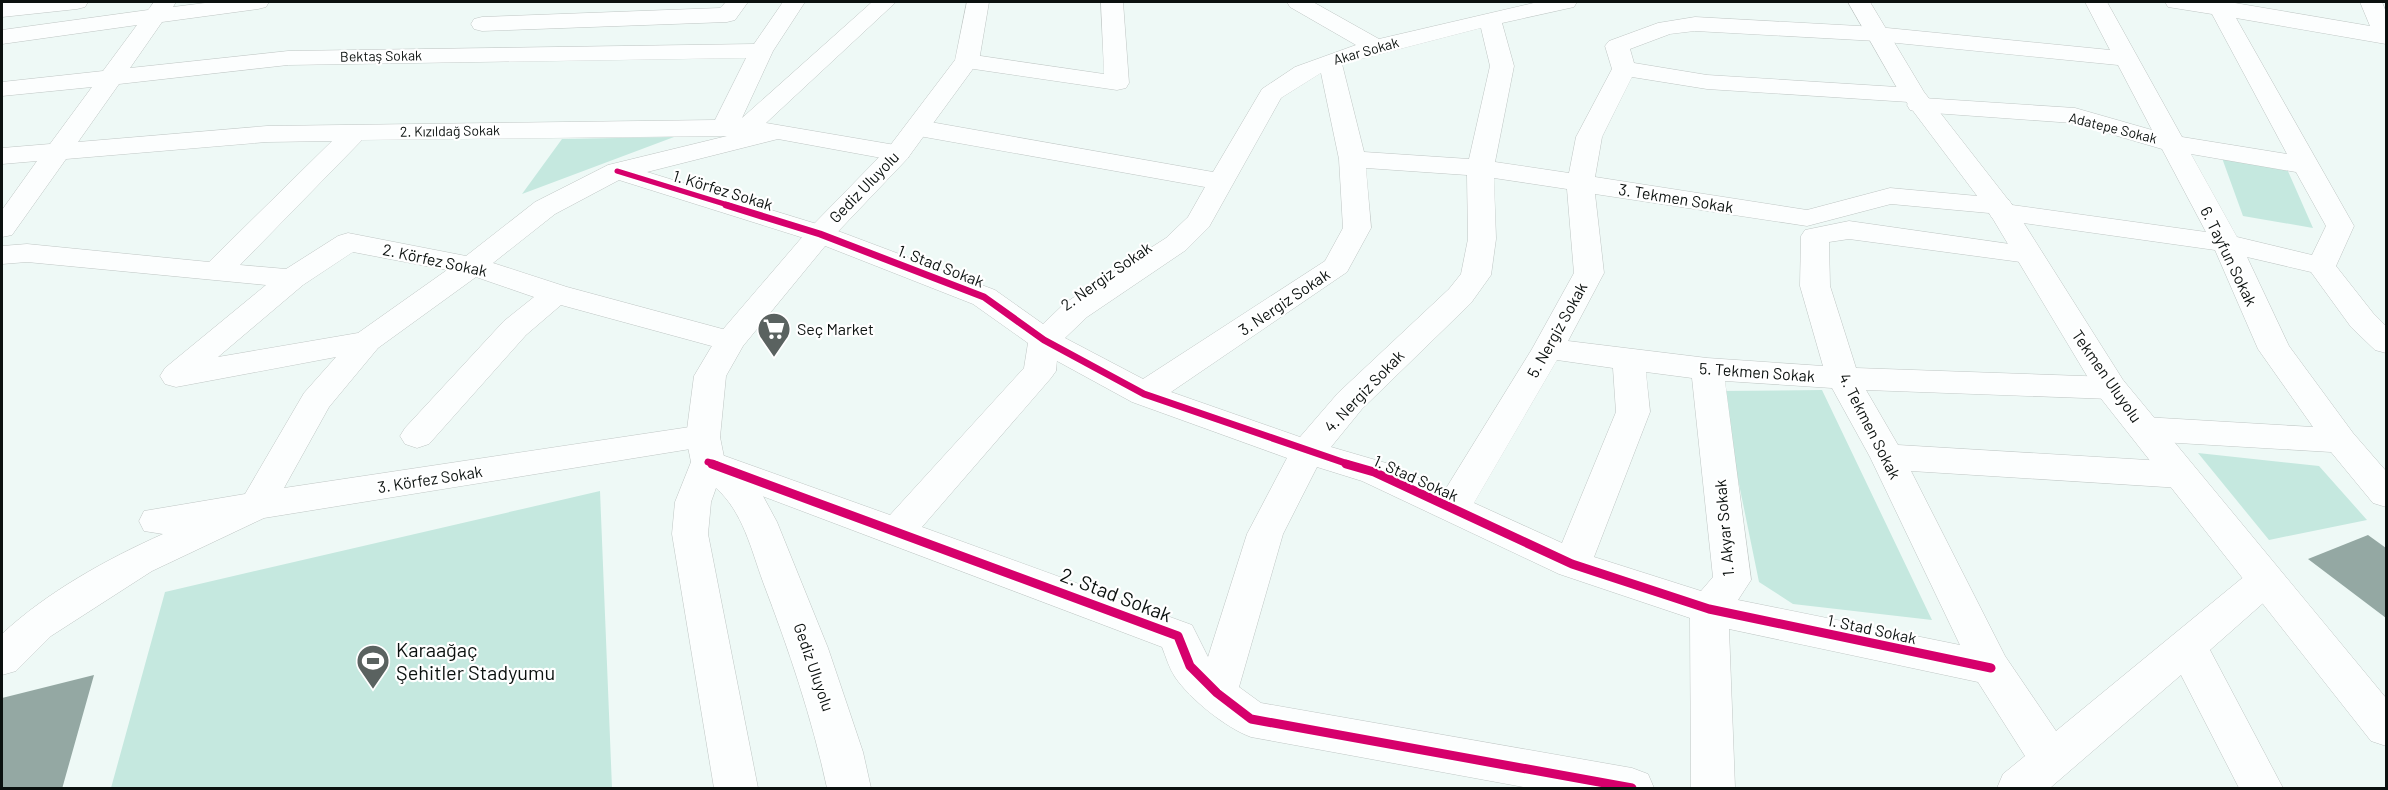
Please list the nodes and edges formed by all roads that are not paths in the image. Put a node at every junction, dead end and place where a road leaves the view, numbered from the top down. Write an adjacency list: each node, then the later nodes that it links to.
1 (77, 2): 17 (street)
2 (258, 2): 16 (street)
3 (493, 2): 19 (street)
4 (737, 2): 19 (street)
5 (795, 2): 24 (street)
6 (885, 2): 34 (street)
7 (978, 2): 27 (street, Gediz Uluyolu)
8 (1112, 2): 27 (street)
9 (1298, 2): 23 (street)
10 (1566, 2): 18 (street, Akar Sokak)
11 (1859, 2): 20 (street, Tekmen Uluyolu)
12 (2096, 2): 26 (street, 6. Tayfun Sokak)
13 (2175, 2): 15 (street)
14 (2371, 2): 21 (street)
15 (2220, 5): 21 (street); 42 (street)
16 (160, 8): 22 (street); 30 (street)
17 (2, 10)
18 (1490, 11): 23 (street, Akar Sokak); 43 (street, 4. Nergiz Sokak)
19 (482, 24): 25 (street)
20 (1877, 34): 26 (street); 29 (street); 32 (street, Tekmen Uluyolu)
21 (2386, 36)
22 (2, 37)
23 (1376, 47): 28 (street, Akar Sokak)
24 (761, 51): 25 (street, Bektaş Sokak); 34 (street)
25 (467, 54): 30 (street, Bektaş Sokak)
26 (2125, 59): 37 (street, 6. Tayfun Sokak)
27 (967, 61): 33 (street, Gediz Uluyolu)
28 (1330, 62): 41 (street, 3. Nergiz Sokak); 45 (street, Akar Sokak)
29 (1624, 69): 32 (street, Adatepe Sokak); 46 (street, 5. Nergiz Sokak)
30 (114, 76): 31 (street, Bektaş Sokak); 38 (street)
31 (2, 89)
32 (1916, 100): 37 (street, Adatepe Sokak); 47 (street, Tekmen Uluyolu)
33 (919, 128): 39 (street, Gediz Uluyolu); 45 (street)
34 (734, 129): 35 (street, 2. Kızıldağ Sokak); 36 (street, 2. Kızıldağ Sokak)
35 (357, 131): 38 (street, 2. Kızıldağ Sokak); 55 (street)
36 (778, 131): 39 (street, 2. Kızıldağ Sokak); 44 (street)
37 (2169, 142): 42 (street, Adatepe Sokak); 50 (street, 6. Tayfun Sokak)
38 (56, 151): 40 (street, 2. Kızıldağ Sokak); 48 (street)
39 (898, 153): 49 (street, Gediz Uluyolu)
40 (2, 156)
41 (1352, 159): 43 (street, 3. Tekmen Sokak); 67 (street, 3. Nergiz Sokak)
42 (2305, 165): 54 (street)
43 (1480, 168): 46 (street, 3. Tekmen Sokak); 72 (street, 4. Nergiz Sokak)
44 (617, 171): 49 (street, 1. Körfez Sokak); 53 (street)
45 (1221, 182): 59 (street, 2. Nergiz Sokak)
46 (1580, 184): 47 (street, 3. Tekmen Sokak); 62 (street, 5. Nergiz Sokak)
47 (2000, 209): 50 (street, 3. Tekmen Sokak); 51 (street, Tekmen Uluyolu)
48 (2, 230)
49 (820, 234): 59 (street, 1. Stad Sokak); 60 (street, Gediz Uluyolu)
50 (2226, 243): 54 (street, 3. Tekmen Sokak); 70 (street, 6. Tayfun Sokak)
51 (2028, 254): 65 (street, 4. Tekmen Sokak); 66 (street, Tekmen Uluyolu)
52 (2, 255): 55 (street)
53 (472, 266): 56 (street, 2. Körfez Sokak); 57 (street, 2. Körfez Sokak); 58 (street)
54 (2321, 266): 61 (street)
55 (217, 271): 56 (street)
56 (292, 279): 58 (street, 2. Körfez Sokak)
57 (556, 294): 60 (street, 2. Körfez Sokak); 69 (street)
58 (367, 340): 76 (street)
59 (1044, 340): 67 (street, 1. Stad Sokak); 79 (street)
60 (730, 341): 71 (street, Gediz Uluyolu)
61 (2386, 343)
62 (1548, 349): 63 (street, 5. Tekmen Sokak); 77 (street, 5. Nergiz Sokak)
63 (1629, 360): 64 (street, 5. Tekmen Sokak); 80 (street)
64 (1707, 369): 65 (street, 5. Tekmen Sokak); 82 (street, 1. Akyar Sokak)
65 (1843, 378): 66 (street, 5. Tekmen Sokak); 73 (street, 4. Tekmen Sokak)
66 (2111, 388): 68 (street, Tekmen Uluyolu)
67 (1144, 394): 72 (street, 1. Stad Sokak)
68 (2144, 429): 70 (street); 74 (street, Tekmen Uluyolu)
69 (417, 436)
70 (2341, 441): 75 (street, 6. Tayfun Sokak)
71 (705, 449): 76 (street, 3. Körfez Sokak); 79 (street, 2. Stad Sokak); 89 (street, Gediz Uluyolu); 90 (street, Gediz Uluyolu)
72 (1306, 452): 77 (street, 1. Stad Sokak); 86 (street, 4. Nergiz Sokak)
73 (1887, 457): 74 (street); 85 (street, 4. Tekmen Sokak)
74 (2181, 475): 81 (street, Tekmen Uluyolu)
75 (2386, 494)
76 (256, 506): 78 (street, 3. Körfez Sokak); 84 (street)
77 (1452, 508): 80 (street, 1. Stad Sokak)
78 (157, 521)
79 (897, 531): 86 (street, 2. Stad Sokak)
80 (1572, 564): 82 (street, 1. Stad Sokak)
81 (2265, 580): 83 (street); 87 (street, Tekmen Uluyolu)
82 (1709, 609): 85 (street, 1. Stad Sokak); 92 (street)
83 (2187, 646): 88 (street); 94 (street)
84 (2, 660)
85 (1991, 668): 88 (street, 4. Tekmen Sokak)
86 (1217, 693): 91 (street, 2. Stad Sokak)
87 (2386, 728)
88 (2052, 761): 93 (street)
89 (736, 789)
90 (849, 789)
91 (1632, 789)
92 (1713, 789)
93 (2019, 789)
94 (2261, 789)

